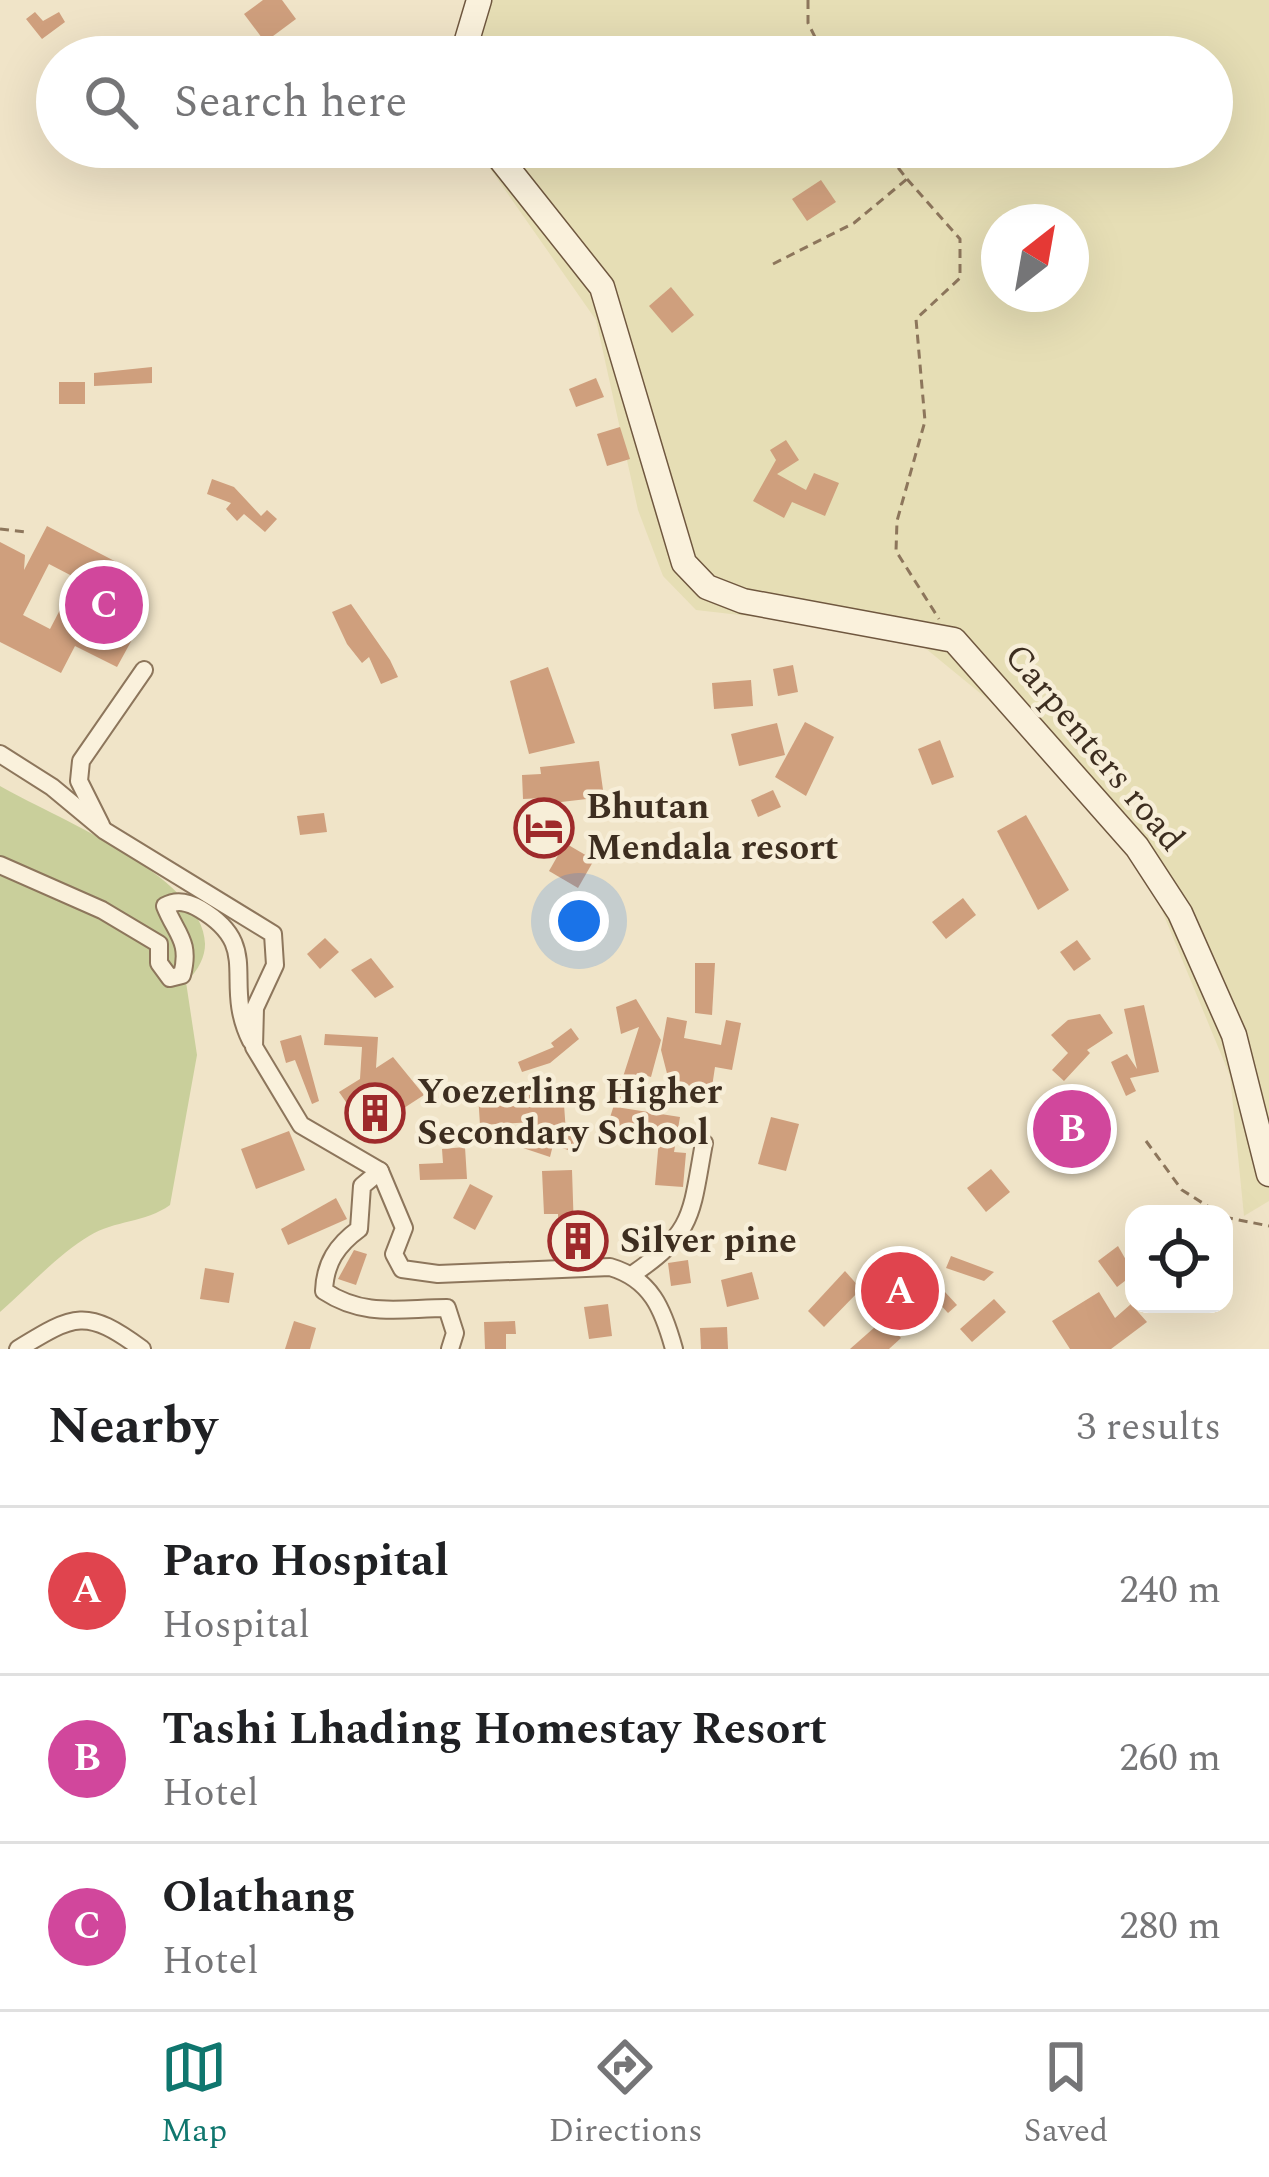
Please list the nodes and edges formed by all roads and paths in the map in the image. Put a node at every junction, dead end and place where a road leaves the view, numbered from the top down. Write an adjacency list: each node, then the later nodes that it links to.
1 (479, 0): 3 (street)
2 (808, 0): 4 (path)
3 (468, 36)
4 (814, 36)
5 (508, 168): 11 (street, Carpenters road)
6 (898, 168): 7 (path)
7 (907, 179): 8 (path); 11 (path)
8 (773, 264)
9 (0, 529): 10 (path)
10 (25, 532)
11 (954, 640): 20 (street, Carpenters road)
12 (144, 670): 14 (street)
13 (0, 754): 14 (street)
14 (105, 831): 16 (street)
15 (0, 865): 16 (street)
16 (254, 1047): 19 (street)
17 (1146, 1141): 21 (path)
18 (704, 1143): 24 (street)
19 (380, 1171): 24 (street); 27 (street)
20 (1269, 1174)
21 (1206, 1205)
22 (1233, 1218): 23 (path)
23 (1269, 1226)
24 (633, 1274): 28 (street)
25 (18, 1349): 26 (street)
26 (142, 1349)
27 (450, 1349)
28 (674, 1349)

